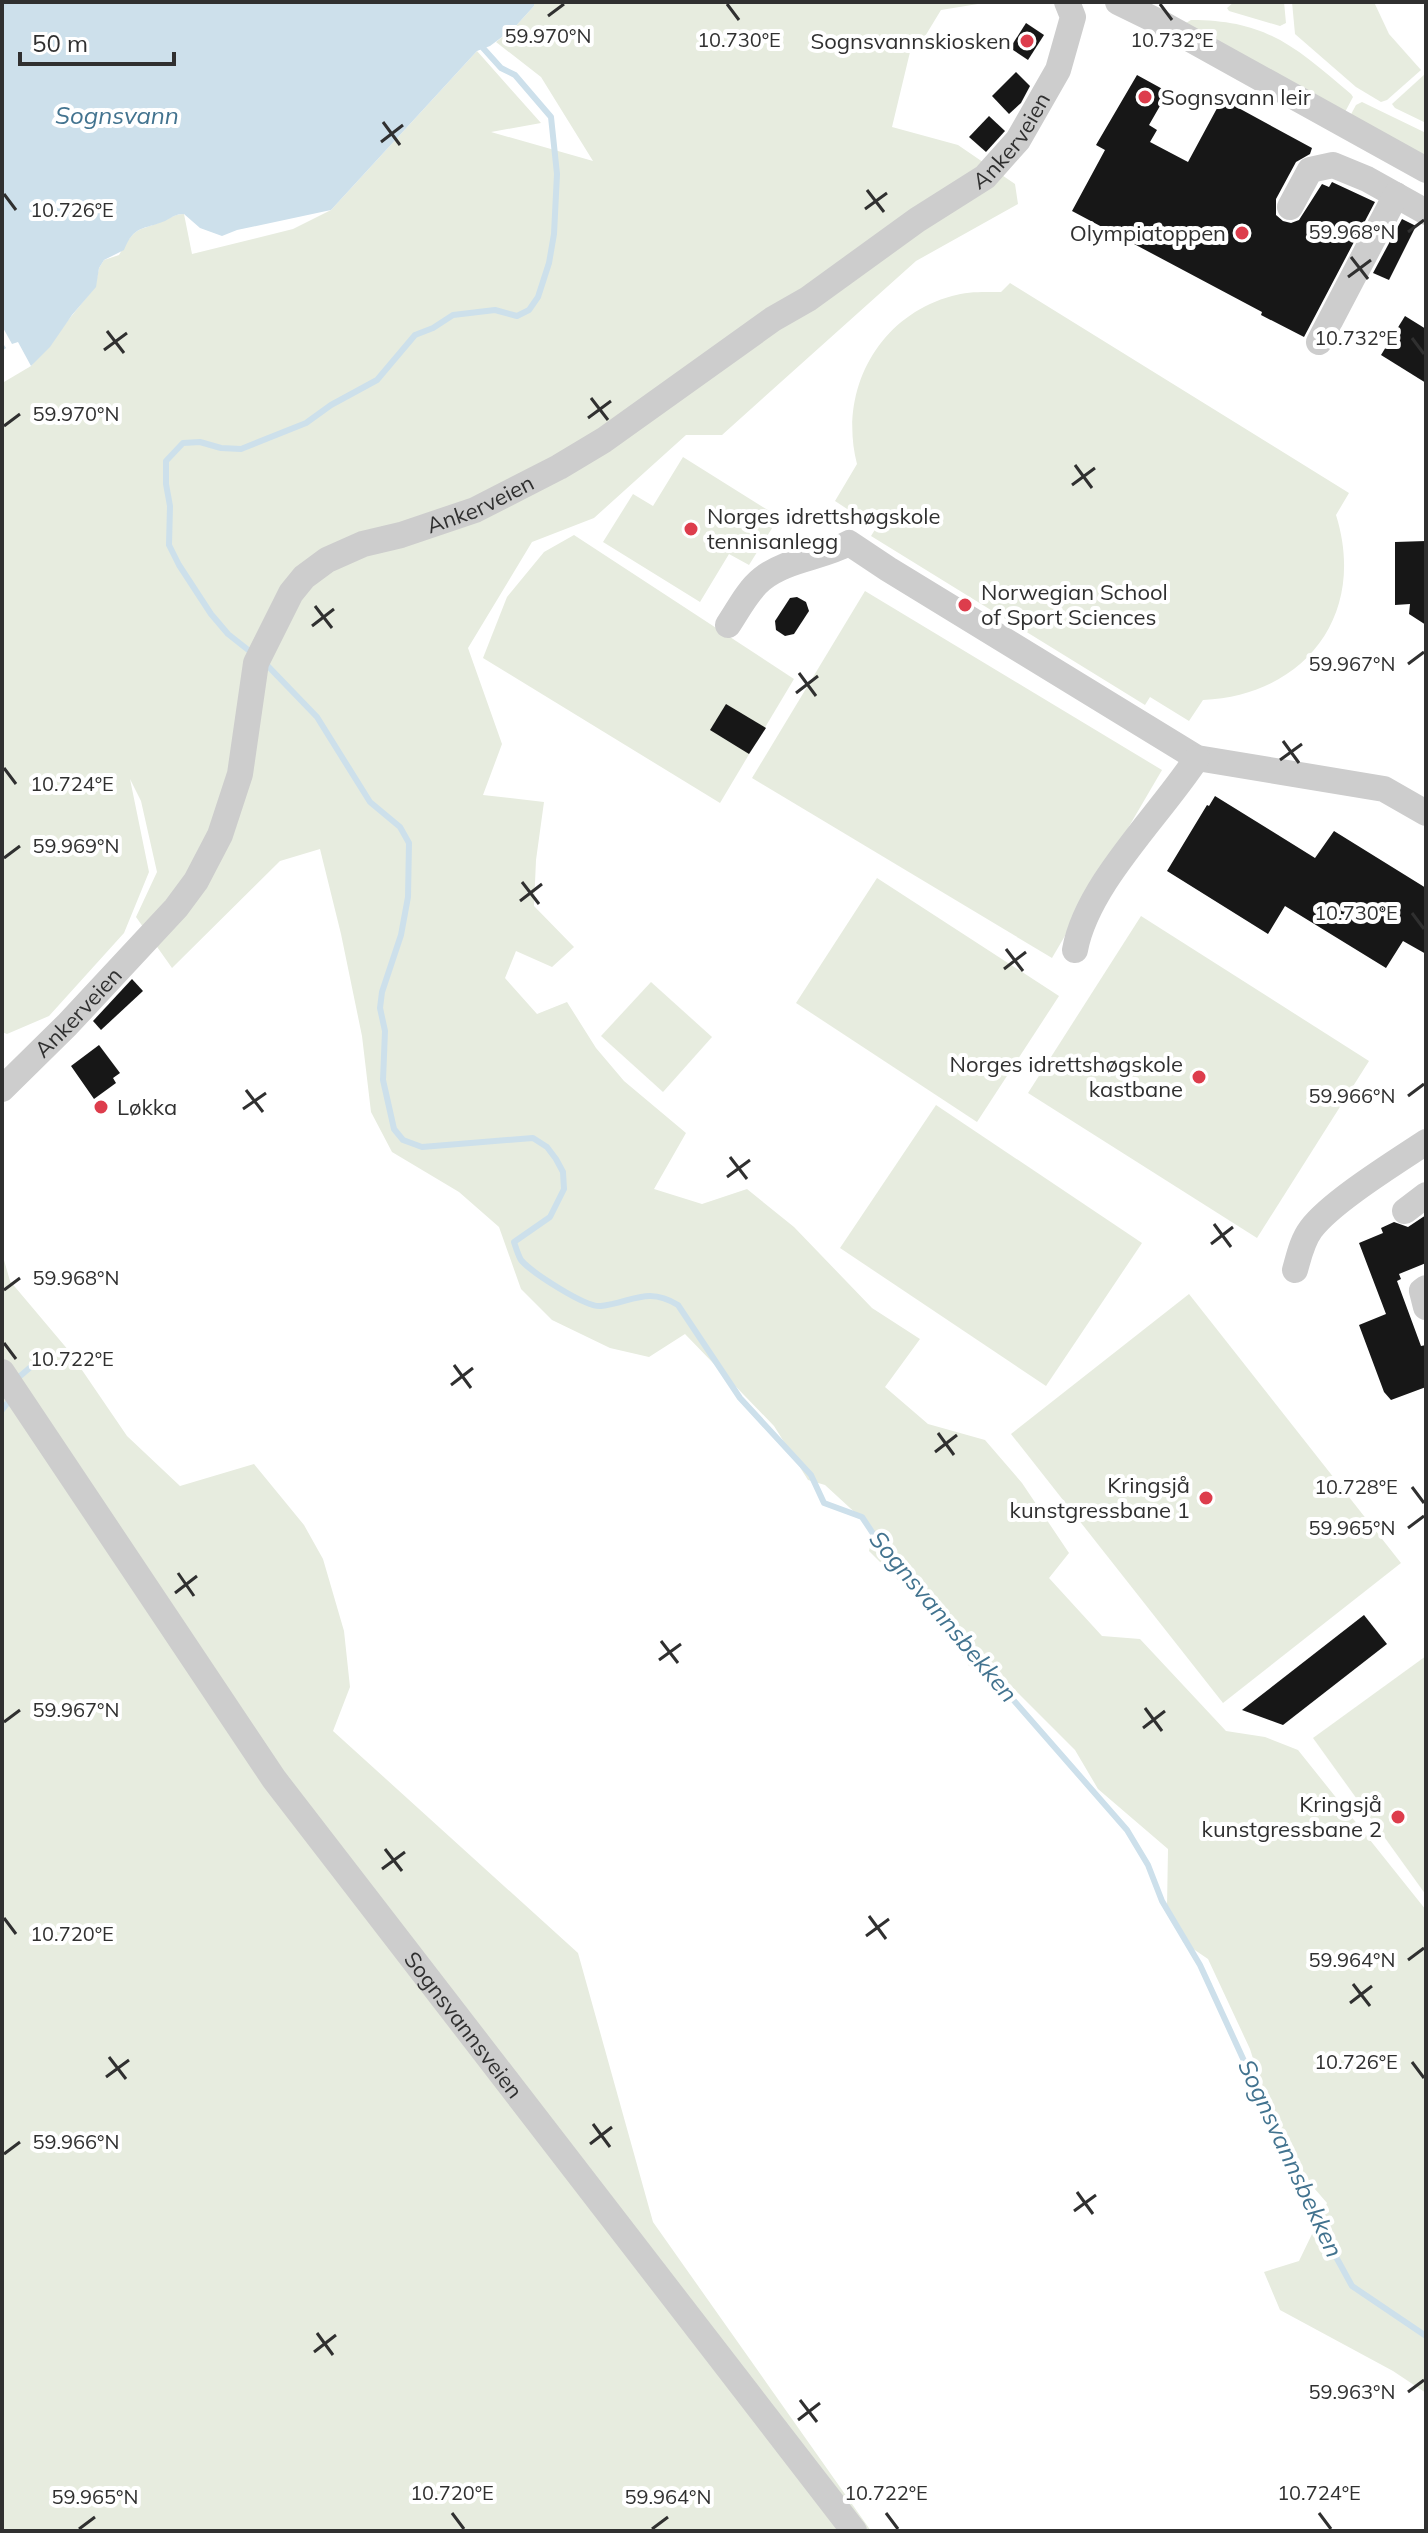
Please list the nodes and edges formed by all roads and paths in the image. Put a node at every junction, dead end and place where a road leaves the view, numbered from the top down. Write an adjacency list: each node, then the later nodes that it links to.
1 (1067, 2): 12 (street, Ankerveien)
2 (1118, 2): 3 (street)
3 (1426, 170)
4 (1396, 195): 5 (street); 6 (street); 7 (street)
5 (1290, 207)
6 (1426, 212)
7 (1319, 342)
8 (728, 625): 9 (street)
9 (1197, 758): 10 (street); 11 (street)
10 (1426, 813)
11 (1075, 950)
12 (2, 1089)
13 (1426, 1142): 16 (street)
14 (1426, 1195): 15 (street)
15 (1405, 1211)
16 (1295, 1270)
17 (1426, 1288): 18 (street)
18 (1426, 1307)
19 (2, 1372): 20 (street, Sognsvannsveien)
20 (854, 2531)

